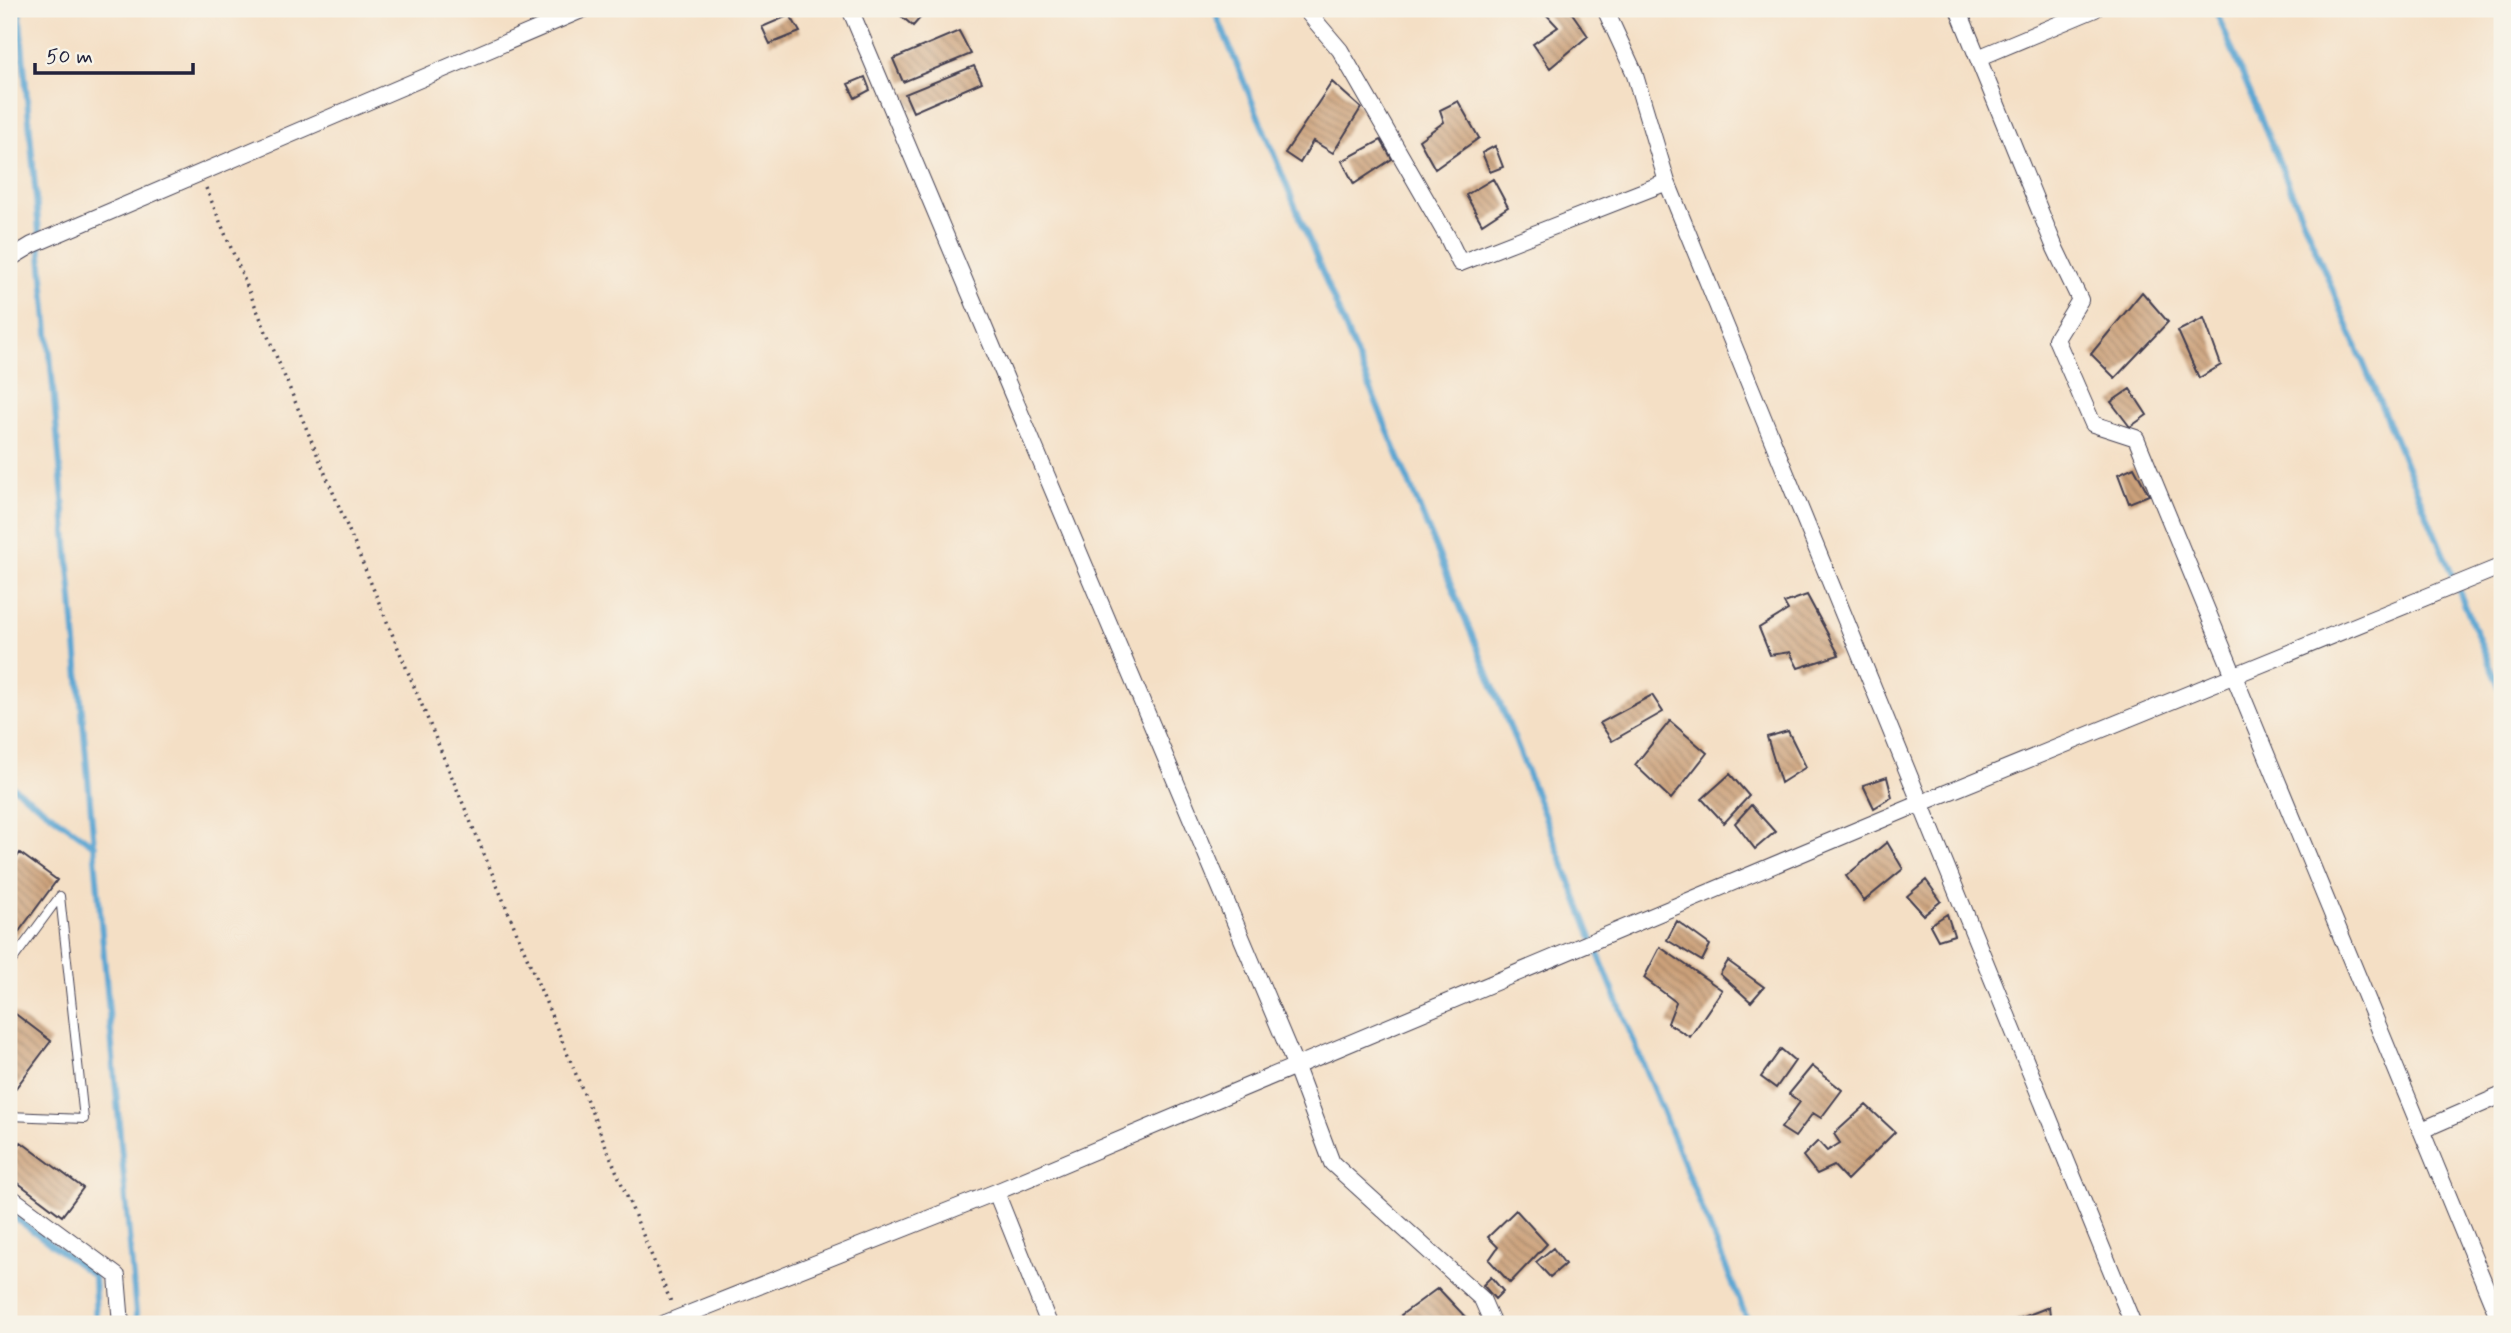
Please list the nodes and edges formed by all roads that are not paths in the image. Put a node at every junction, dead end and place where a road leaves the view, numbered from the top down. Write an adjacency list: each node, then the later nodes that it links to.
1 (584, 9): 9 (street)
2 (850, 9): 14 (street)
3 (1305, 9): 8 (street)
4 (1605, 9): 8 (street)
5 (1958, 9): 7 (street)
6 (2095, 9): 7 (street)
7 (1978, 58): 11 (street)
8 (1667, 182): 12 (street)
9 (9, 258)
10 (2502, 566): 11 (street)
11 (2233, 675): 12 (street); 17 (street)
12 (1919, 804): 14 (street); 24 (street)
13 (9, 965): 16 (lane)
14 (1296, 1067): 18 (street); 23 (street)
15 (2502, 1095): 17 (street)
16 (9, 1116)
17 (2422, 1130): 25 (street)
18 (996, 1192): 20 (street); 22 (street)
19 (9, 1196): 21 (street)
20 (670, 1321)
21 (121, 1324)
22 (1049, 1324)
23 (1493, 1324)
24 (2133, 1324)
25 (2501, 1324)

